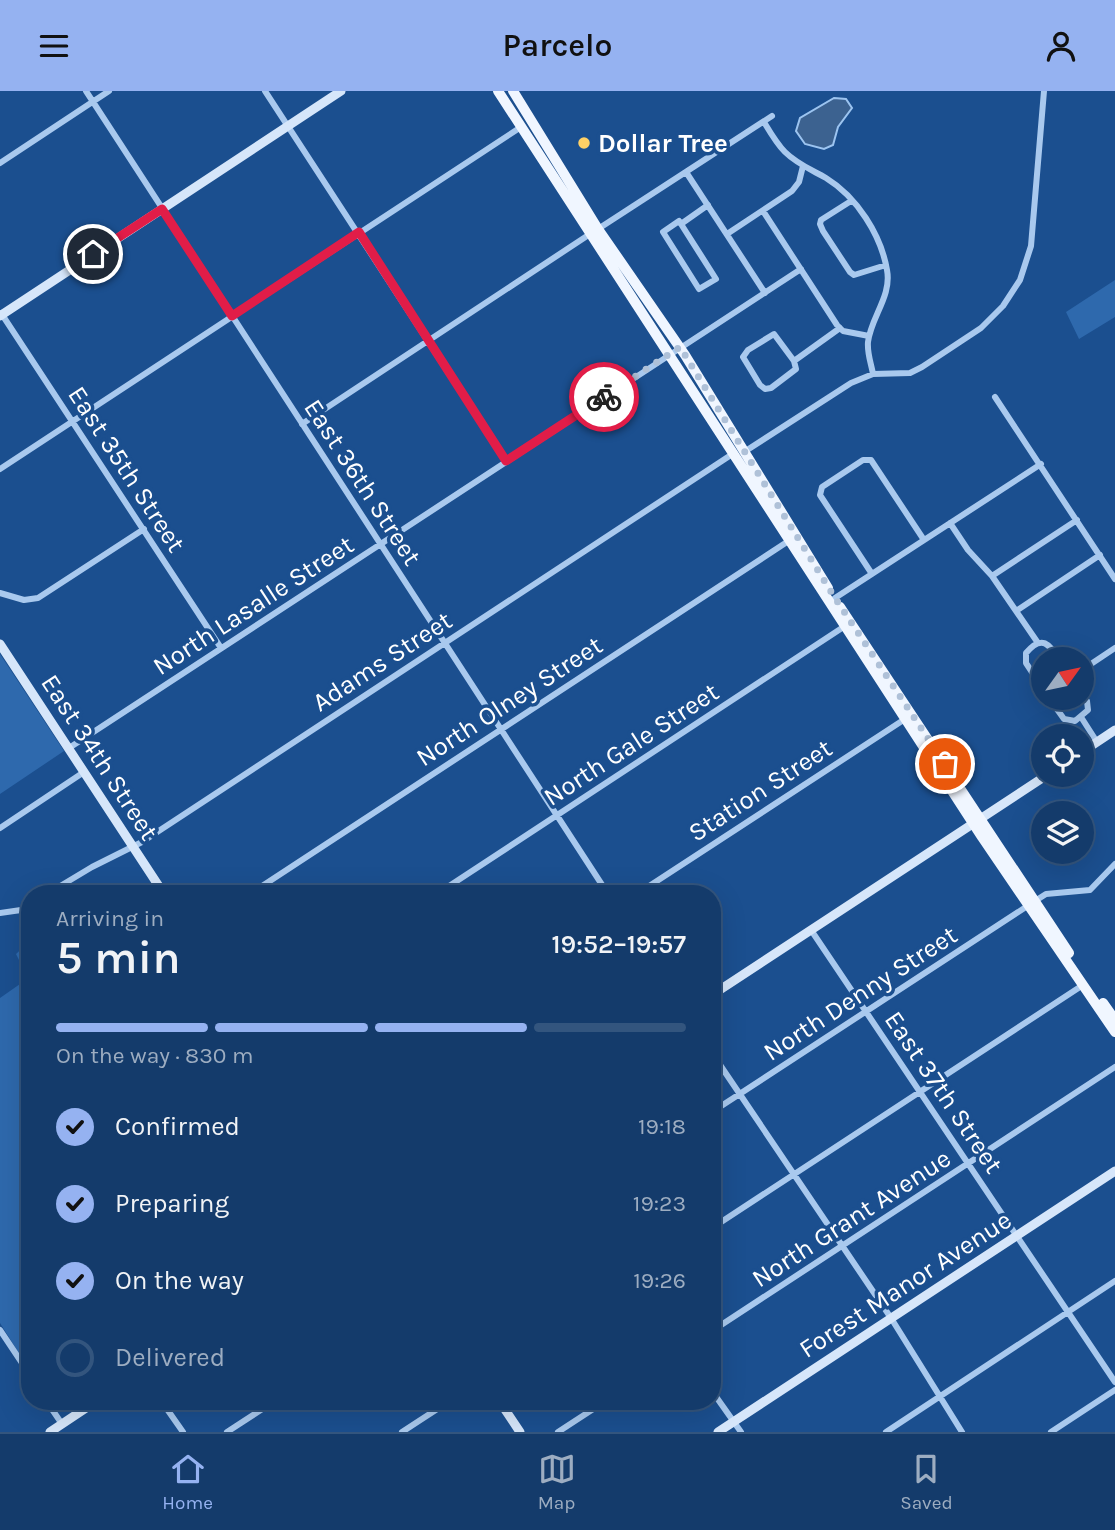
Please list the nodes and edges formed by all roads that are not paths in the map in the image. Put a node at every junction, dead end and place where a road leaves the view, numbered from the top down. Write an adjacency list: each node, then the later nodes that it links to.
1 (86, 91): 8 (street, East 36th Street)
2 (109, 91): 8 (street)
3 (265, 91): 11 (street)
4 (341, 91): 11 (street)
5 (498, 91): 12 (main road)
6 (513, 91): 22 (main road)
7 (1044, 91): 35 (street)
8 (93, 102): 13 (street); 18 (street, East 36th Street)
9 (772, 116): 10 (street)
10 (764, 122): 14 (street); 15 (street)
11 (288, 126): 18 (street); 21 (street)
12 (521, 127): 21 (street); 22 (main road)
13 (0, 163)
14 (803, 166): 16 (street); 19 (street)
15 (686, 172): 17 (street); 22 (street)
16 (851, 201): 24 (street); 24 (street)
17 (708, 205): 20 (street); 23 (street)
18 (162, 209): 27 (street); 28 (street, East 36th Street)
19 (763, 211): 23 (street); 25 (street)
20 (681, 223): 20 (street)
21 (359, 232): 28 (street); 31 (street)
22 (594, 232): 31 (street); 32 (main road); 33 (main road)
23 (727, 234): 26 (street)
24 (886, 265): 30 (street)
25 (801, 269): 26 (street, North Lasalle Street); 29 (street)
26 (765, 293): 32 (street, North Lasalle Street)
27 (1, 314): 37 (street, East 35th Street)
28 (232, 316): 37 (street); 38 (street, East 36th Street)
29 (840, 328): 30 (street); 34 (street)
30 (869, 336): 35 (street)
31 (429, 341): 38 (street); 40 (street)
32 (680, 347): 33 (street, North Lasalle Street); 39 (main road)
33 (669, 355): 39 (main road); 40 (street, North Lasalle Street)
34 (794, 361): 34 (street)
35 (873, 374): 39 (street, Adams Street)
36 (995, 397): 41 (street)
37 (73, 421): 42 (street); 45 (street, East 35th Street)
38 (302, 424): 48 (street, East 36th Street)
39 (739, 452): 46 (main road); 54 (main road); 58 (street, Adams Street)
40 (506, 461): 48 (street, North Lasalle Street)
41 (1041, 464): 43 (street); 44 (street)
42 (0, 469)
43 (1077, 520): 49 (street); 51 (street)
44 (950, 523): 47 (street); 51 (street)
45 (144, 529): 53 (street); 62 (street, East 35th Street)
46 (790, 540): 56 (main road); 71 (street, North Olney Street)
47 (924, 540): 50 (street); 50 (street)
48 (380, 544): 58 (street, East 36th Street); 62 (street, North Lasalle Street)
49 (1100, 555): 52 (street); 55 (street)
50 (872, 574): 54 (street)
51 (992, 576): 55 (street)
52 (1115, 579)
53 (0, 593)
54 (835, 598): 79 (main road)
55 (1017, 611): 59 (street)
56 (845, 626): 70 (main road); 78 (street, North Gale Street)
57 (0, 643): 75 (street, East 34th Street)
58 (444, 643): 71 (street, East 36th Street); 81 (street, Adams Street)
59 (1038, 643): 60 (street); 61 (street)
60 (1032, 647)
61 (1051, 647)
62 (221, 648): 75 (street, North Lasalle Street)
63 (1031, 648): 66 (street)
64 (1115, 648): 65 (street)
65 (1094, 662)
66 (1031, 670)
67 (1058, 711): 69 (street)
68 (1087, 711): 69 (street)
69 (1081, 717): 73 (street)
70 (905, 719): 79 (main road); 88 (street, Station Street)
71 (501, 730): 78 (street, East 36th Street); 85 (street, North Olney Street)
72 (1115, 730): 73 (street)
73 (1097, 742): 74 (street)
74 (1094, 744)
75 (69, 748): 76 (street, East 34th Street)
76 (84, 772): 80 (street); 81 (street, East 34th Street)
77 (1031, 786): 79 (street)
78 (557, 816): 86 (street, North Gale Street); 87 (street, East 36th Street)
79 (977, 822): 89 (main road); 92 (street)
80 (0, 828)
81 (133, 846): 83 (street, Adams Street); 84 (street, East 34th Street)
82 (1115, 864): 89 (street, North Denny Street)
83 (62, 885)
84 (158, 885)
85 (264, 885)
86 (452, 885)
87 (602, 885)
88 (650, 885)
89 (1032, 903): 93 (main road); 95 (street, North Denny Street); 96 (main road)
90 (21, 910): 91 (street)
91 (0, 913)
92 (811, 930): 94 (street); 95 (street, East 37th Street)
93 (1083, 985): 97 (main road); 100 (street)
94 (721, 989)
95 (867, 1011): 100 (street, East 37th Street); 101 (street, North Denny Street)
96 (1115, 1020)
97 (1115, 1032)
98 (721, 1066): 101 (street)
99 (1115, 1067): 103 (street, North Grant Avenue)
100 (921, 1091): 103 (street, East 37th Street); 105 (street)
101 (740, 1094): 102 (street, North Denny Street); 105 (street)
102 (721, 1106)
103 (969, 1163): 107 (street, East 37th Street); 108 (street, North Grant Avenue)
104 (1115, 1171): 107 (street, Forest Manor Avenue)
105 (794, 1174): 106 (street); 108 (street)
106 (721, 1222)
107 (1017, 1235): 110 (street, East 37th Street); 111 (street, Forest Manor Avenue)
108 (843, 1246): 111 (street); 112 (street, North Grant Avenue)
109 (1115, 1281): 110 (street)
110 (1069, 1311): 115 (street, East 37th Street); 117 (street)
111 (891, 1318): 117 (street); 126 (street, Forest Manor Avenue)
112 (721, 1325)
113 (0, 1330): 114 (street)
114 (21, 1362)
115 (1115, 1382)
116 (1115, 1390): 138 (street)
117 (939, 1397): 136 (street); 137 (street)
118 (721, 1404): 126 (street)
119 (52, 1410): 127 (street)
120 (83, 1410): 127 (street)
121 (168, 1410): 129 (street)
122 (260, 1410): 130 (street)
123 (436, 1410): 131 (street)
124 (505, 1410): 132 (street)
125 (592, 1410): 133 (street)
126 (733, 1422): 134 (street, Forest Manor Avenue); 135 (street)
127 (62, 1424): 128 (street)
128 (50, 1432)
129 (183, 1432)
130 (226, 1432)
131 (402, 1432)
132 (520, 1432)
133 (558, 1432)
134 (718, 1432)
135 (741, 1432)
136 (886, 1432)
137 (962, 1432)
138 (1051, 1432)

